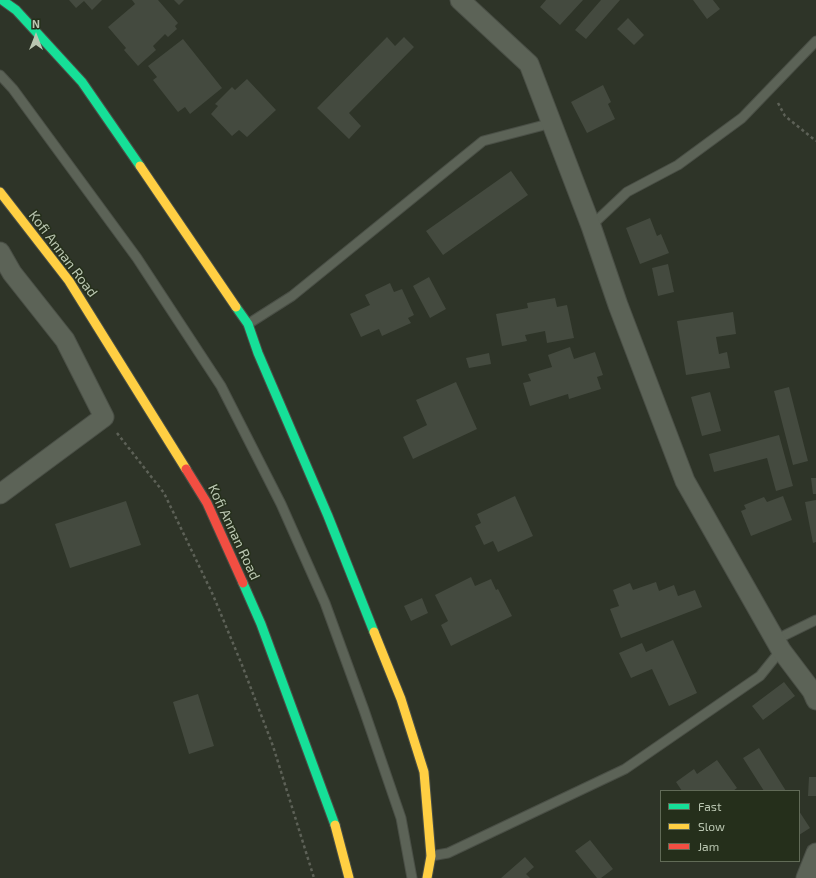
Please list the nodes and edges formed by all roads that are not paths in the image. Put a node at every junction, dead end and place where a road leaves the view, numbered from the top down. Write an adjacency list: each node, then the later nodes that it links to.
1 (2, 0): 9 (street)
2 (460, 0): 5 (street)
3 (816, 41): 7 (lane)
4 (0, 75): 17 (lane)
5 (552, 123): 7 (street); 9 (lane)
6 (0, 192): 16 (street, Kofi Annan Road)
7 (592, 226): 12 (street)
8 (0, 252): 10 (street)
9 (248, 324): 15 (street)
10 (0, 494)
11 (816, 620): 12 (lane)
12 (778, 645): 13 (street); 15 (lane)
13 (816, 700)
14 (816, 853): 19 (street)
15 (431, 856): 18 (street)
16 (349, 878)
17 (412, 878)
18 (428, 878)
19 (806, 878)

